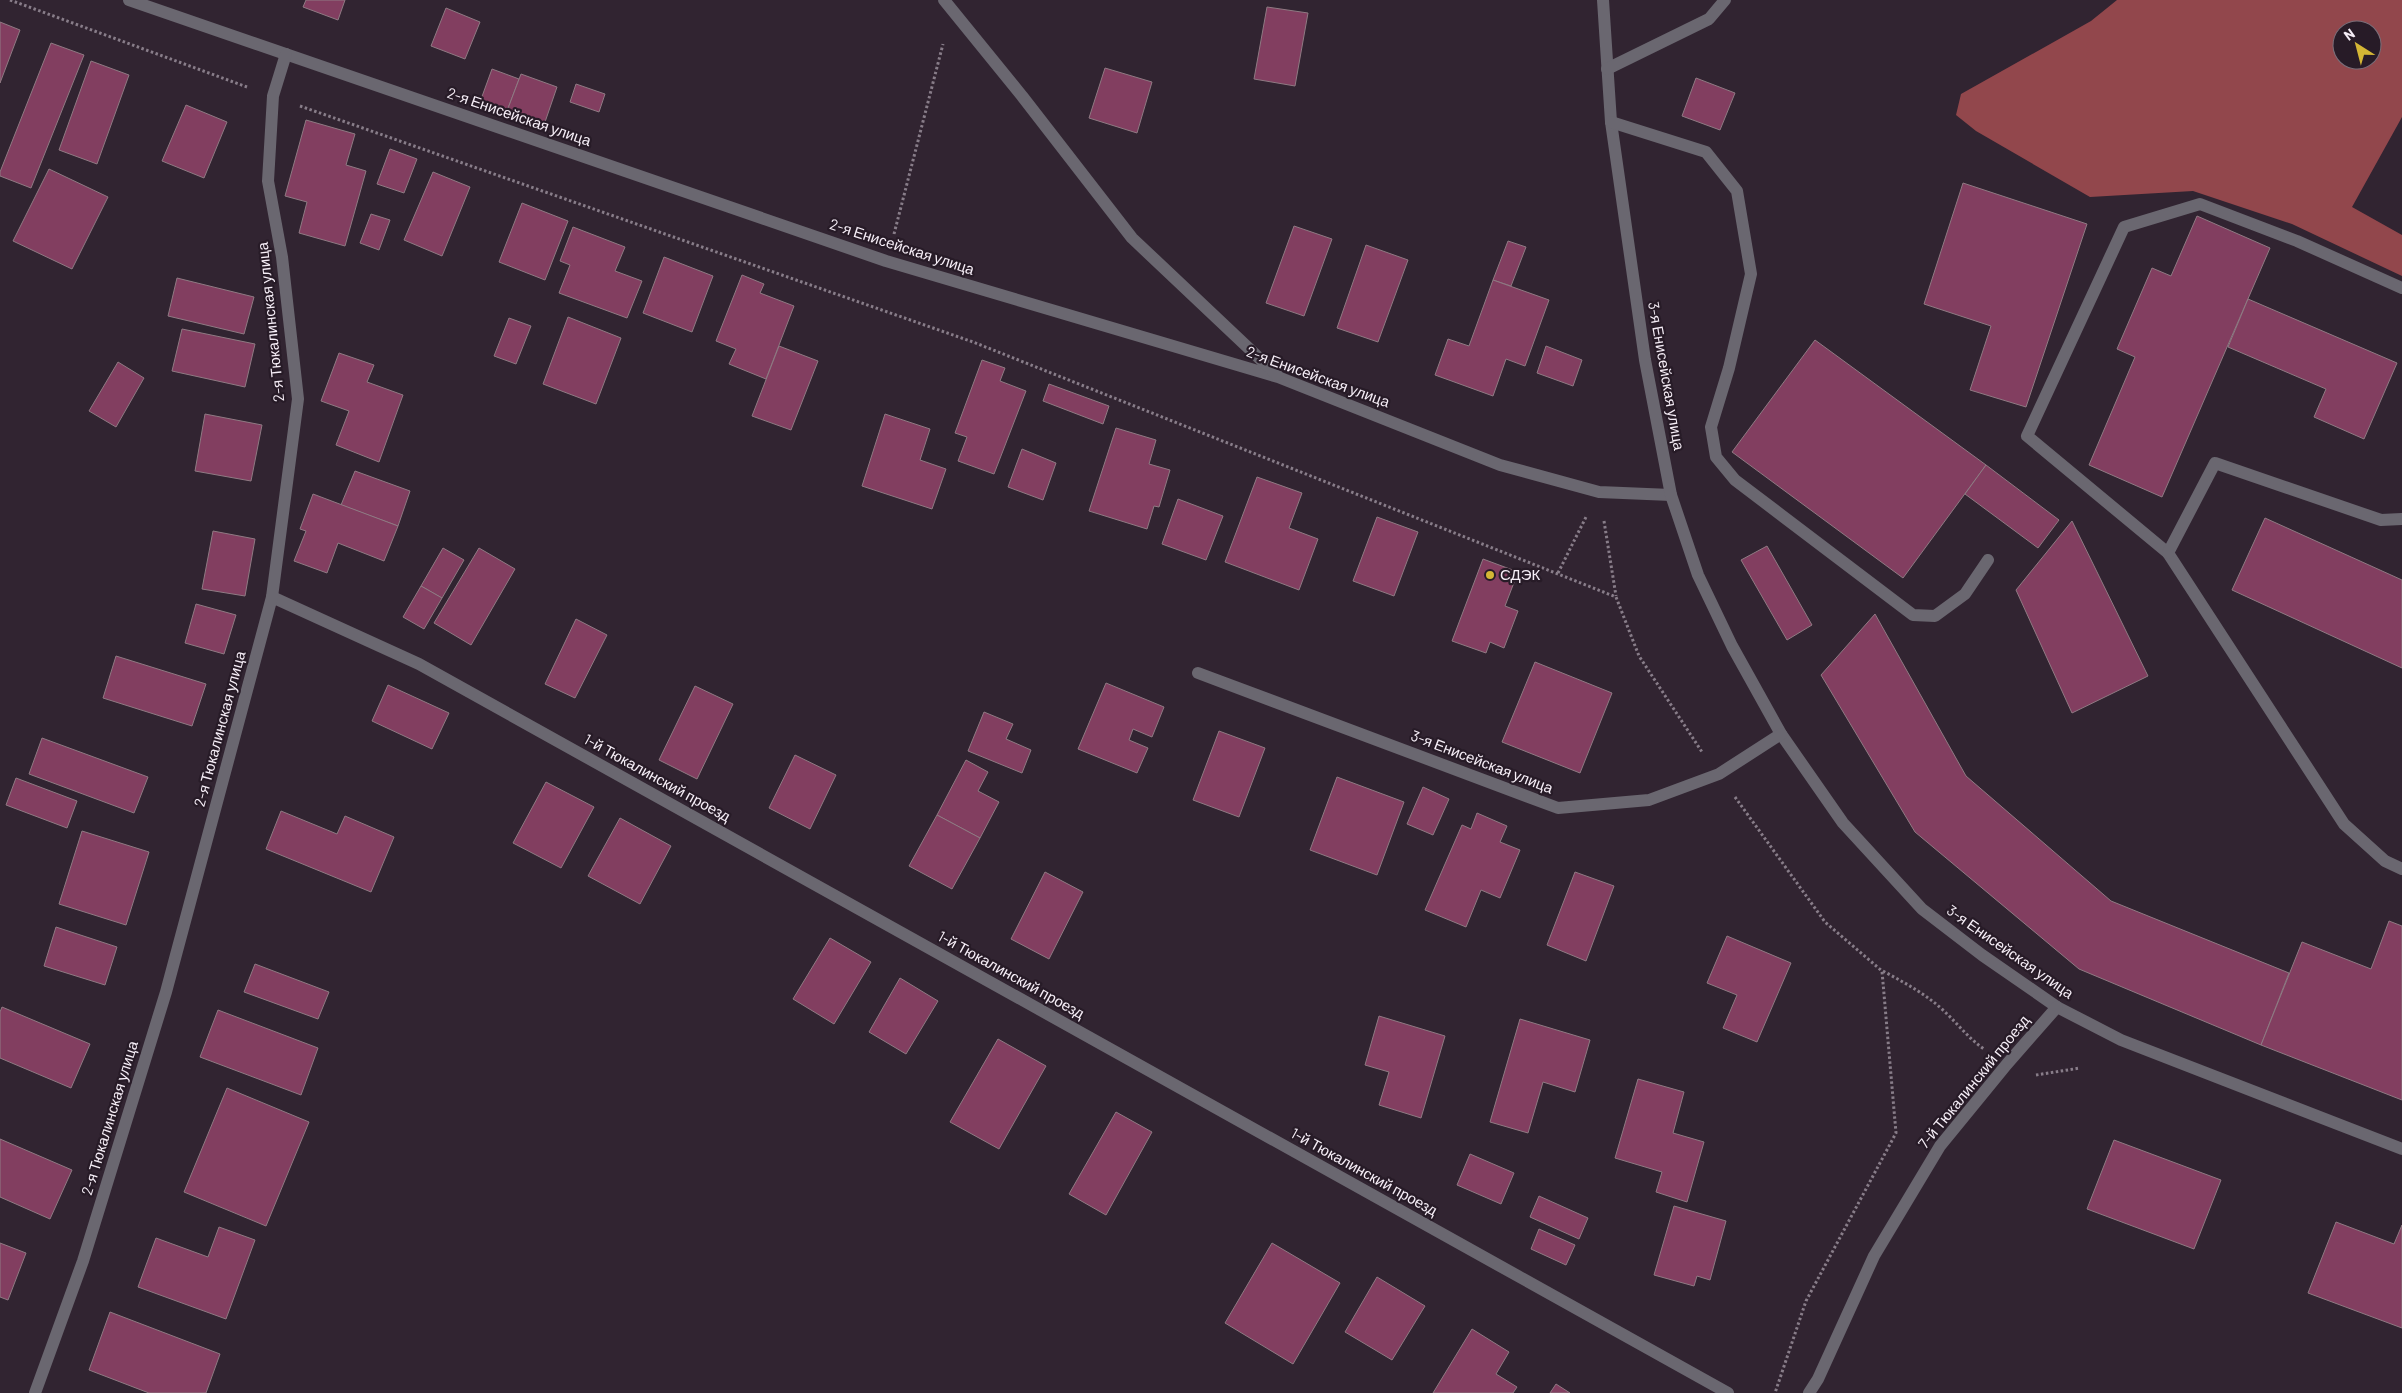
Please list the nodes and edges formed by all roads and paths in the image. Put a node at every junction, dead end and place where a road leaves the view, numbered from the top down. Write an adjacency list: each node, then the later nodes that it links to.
1 (10, 0): 8 (path)
2 (129, 0): 6 (street, 2-я Енисейская улица)
3 (1603, 0): 7 (street, 3-я Енисейская улица)
4 (1725, 0): 7 (street)
5 (948, 4): 10 (path); 12 (street)
6 (286, 54): 8 (street, 2-я Тюкалинская улица); 10 (street, 2-я Енисейская улица)
7 (1607, 69): 9 (street, 3-я Енисейская улица)
8 (273, 96): 18 (path); 19 (street, 2-я Тюкалинская улица)
9 (1611, 122): 14 (street, 3-я Енисейская улица); 17 (street)
10 (886, 261): 12 (street, 2-я Енисейская улица)
11 (2402, 288): 16 (street)
12 (1278, 377): 13 (street, 2-я Енисейская улица)
13 (1599, 492): 14 (street, 2-я Енисейская улица); 18 (path); 20 (path)
14 (1671, 495): 22 (street, 3-я Енисейская улица)
15 (2402, 519): 16 (street)
16 (2168, 553): 24 (street)
17 (1988, 560)
18 (1558, 573): 20 (path)
19 (272, 597): 30 (street, 2-я Тюкалинская улица); 31 (street, 1-й Тюкалинский проезд)
20 (1616, 597): 23 (path)
21 (1198, 673): 23 (street, 3-я Енисейская улица)
22 (1781, 734): 23 (street, 3-я Енисейская улица); 26 (street, 3-я Енисейская улица)
23 (1719, 774): 25 (path)
24 (2402, 869)
25 (1882, 971): 27 (path); 32 (path)
26 (2057, 1007): 27 (street, 7-й Тюкалинский проезд); 29 (street, 3-я Енисейская улица)
27 (2007, 1064): 28 (path); 33 (street, 7-й Тюкалинский проезд)
28 (2080, 1068)
29 (2402, 1149)
30 (35, 1393)
31 (1728, 1393)
32 (1774, 1393)
33 (1809, 1393)

